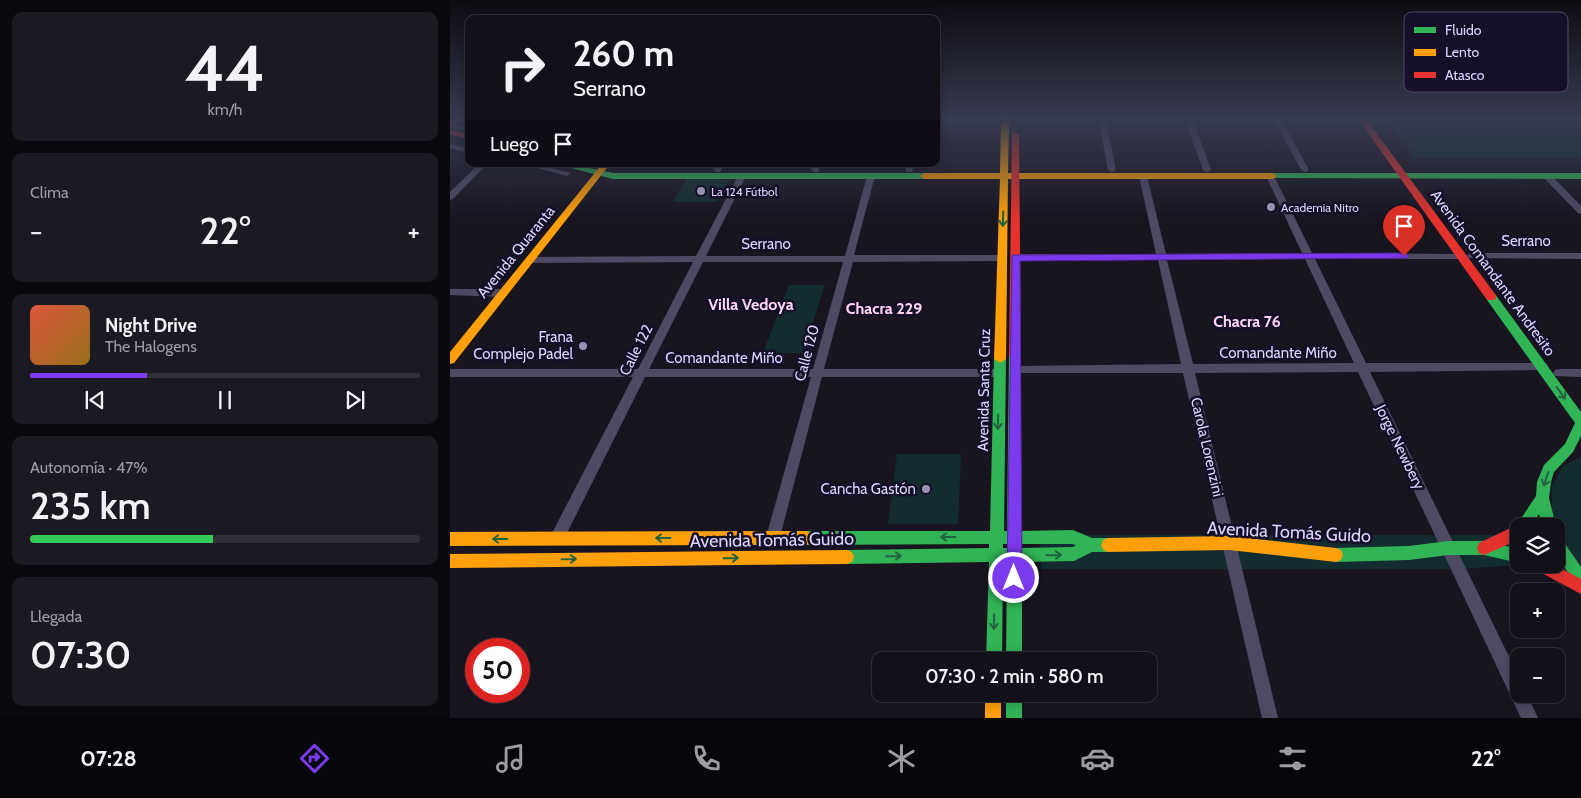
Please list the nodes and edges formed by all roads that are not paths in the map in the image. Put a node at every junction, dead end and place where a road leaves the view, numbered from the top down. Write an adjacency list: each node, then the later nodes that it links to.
1 (1006, 153): 18 (main road, Avenida Santa Cruz)
2 (1014, 153): 19 (main road, Avenida Santa Cruz)
3 (1109, 153): 14 (street)
4 (1201, 153): 15 (street)
5 (1295, 153): 16 (street)
6 (1389, 153): 20 (main road, Avenida Comandante Andresito)
7 (1393, 153): 20 (main road, Avenida Comandante Andresito)
8 (480, 167): 27 (street)
9 (719, 167): 10 (main road); 13 (main road)
10 (816, 167): 11 (main road)
11 (910, 167): 18 (main road)
12 (563, 168): 13 (main road)
13 (603, 168): 21 (main road); 37 (main road, Avenida Quaranta)
14 (1112, 170): 15 (main road); 19 (main road)
15 (1207, 170): 16 (main road)
16 (1305, 170): 20 (main road)
17 (1581, 170): 20 (main road)
18 (1004, 173): 19 (main road); 22 (main road); 35 (main road, Avenida Santa Cruz, one-way to 35)
19 (1016, 173): 23 (main road); 32 (main road, Avenida Santa Cruz)
20 (1406, 173): 24 (main road); 25 (main road); 30 (main road, Avenida Comandante Andresito)
21 (742, 176): 22 (main road); 36 (street, Calle 122)
22 (871, 176): 34 (street, Calle 120)
23 (1143, 176): 24 (main road); 33 (street, Carola Lorenzini)
24 (1270, 176): 29 (street, Jorge Newbery)
25 (1547, 176): 26 (main road); 28 (street)
26 (1581, 176)
27 (450, 198)
28 (1581, 211)
29 (1309, 256): 30 (street, Serrano); 33 (street, Serrano); 42 (street, Jorge Newbery)
30 (1466, 256): 31 (street, Serrano); 41 (main road, Avenida Comandante Andresito); 49 (main road, Avenida Comandante Andresito)
31 (1581, 256)
32 (1015, 257): 33 (street, Serrano); 44 (main road, Avenida Santa Cruz)
33 (1162, 257): 43 (street, Carola Lorenzini)
34 (848, 258): 35 (street, Serrano); 36 (street, Serrano); 47 (street, Calle 120)
35 (1001, 258): 48 (main road, Avenida Santa Cruz)
36 (699, 259): 37 (street, Serrano); 46 (street, Calle 122)
37 (530, 260): 39 (main road, Avenida Quaranta)
38 (450, 292): 39 (street)
39 (503, 293): 40 (main road, Avenida Quaranta)
40 (450, 360)
41 (1542, 366): 42 (street, Comandante Miño); 52 (main road, Avenida Comandante Andresito, one-way to 52)
42 (1362, 367): 43 (street, Comandante Miño); 66 (street, Jorge Newbery)
43 (1189, 368): 44 (street, Comandante Miño); 64 (street, Carola Lorenzini)
44 (1015, 370): 59 (main road, Avenida Santa Cruz)
45 (450, 373): 46 (street, Comandante Miño)
46 (641, 373): 47 (street, Comandante Miño); 62 (street, Calle 122)
47 (817, 373): 48 (street, Comandante Miño); 61 (street, Calle 120)
48 (999, 373): 58 (main road, Avenida Santa Cruz, one-way to 58)
49 (1559, 373): 50 (street); 51 (main road, Avenida Comandante Andresito)
50 (1581, 373)
51 (1581, 403)
52 (1581, 422): 54 (main road)
53 (1581, 448): 54 (main road)
54 (1559, 459): 55 (main road, one-way to 55)
55 (1542, 498): 56 (main road); 57 (main road)
56 (1528, 518)
57 (1546, 518)
58 (996, 536): 59 (main road, Avenida Tomás Guido); 61 (main road, Avenida Tomás Guido, one-way to 61); 69 (main road, Avenida Santa Cruz)
59 (1014, 536): 65 (main road, Avenida Tomás Guido); 70 (main road, Avenida Santa Cruz)
60 (1510, 536): 67 (main road, Avenida Tomás Guido)
61 (773, 537): 62 (main road, Avenida Tomás Guido, one-way to 62)
62 (557, 538): 63 (main road, Avenida Tomás Guido, one-way to 63)
63 (450, 539)
64 (1229, 543): 65 (main road, Avenida Tomás Guido); 66 (main road, Avenida Tomás Guido); 82 (street, Carola Lorenzini)
65 (1091, 545): 70 (main road, Avenida Tomás Guido, one-way to 65)
66 (1448, 548): 67 (main road, Avenida Tomás Guido); 83 (street, Jorge Newbery)
67 (1484, 548): 68 (main road, Avenida Tomás Guido)
68 (1510, 554)
69 (995, 556): 70 (main road, Avenida Tomás Guido); 72 (main road, Avenida Tomás Guido, one-way to 69); 76 (main road, Avenida Santa Cruz, one-way to 76)
70 (1014, 556): 77 (main road, Avenida Santa Cruz)
71 (1565, 558): 74 (main road)
72 (450, 561)
73 (1555, 573): 75 (main road)
74 (1581, 579)
75 (1581, 587)
76 (994, 652)
77 (1014, 652)
78 (993, 702): 80 (main road)
79 (1014, 702): 81 (main road)
80 (993, 718)
81 (1014, 718)
82 (1270, 718)
83 (1530, 718)

